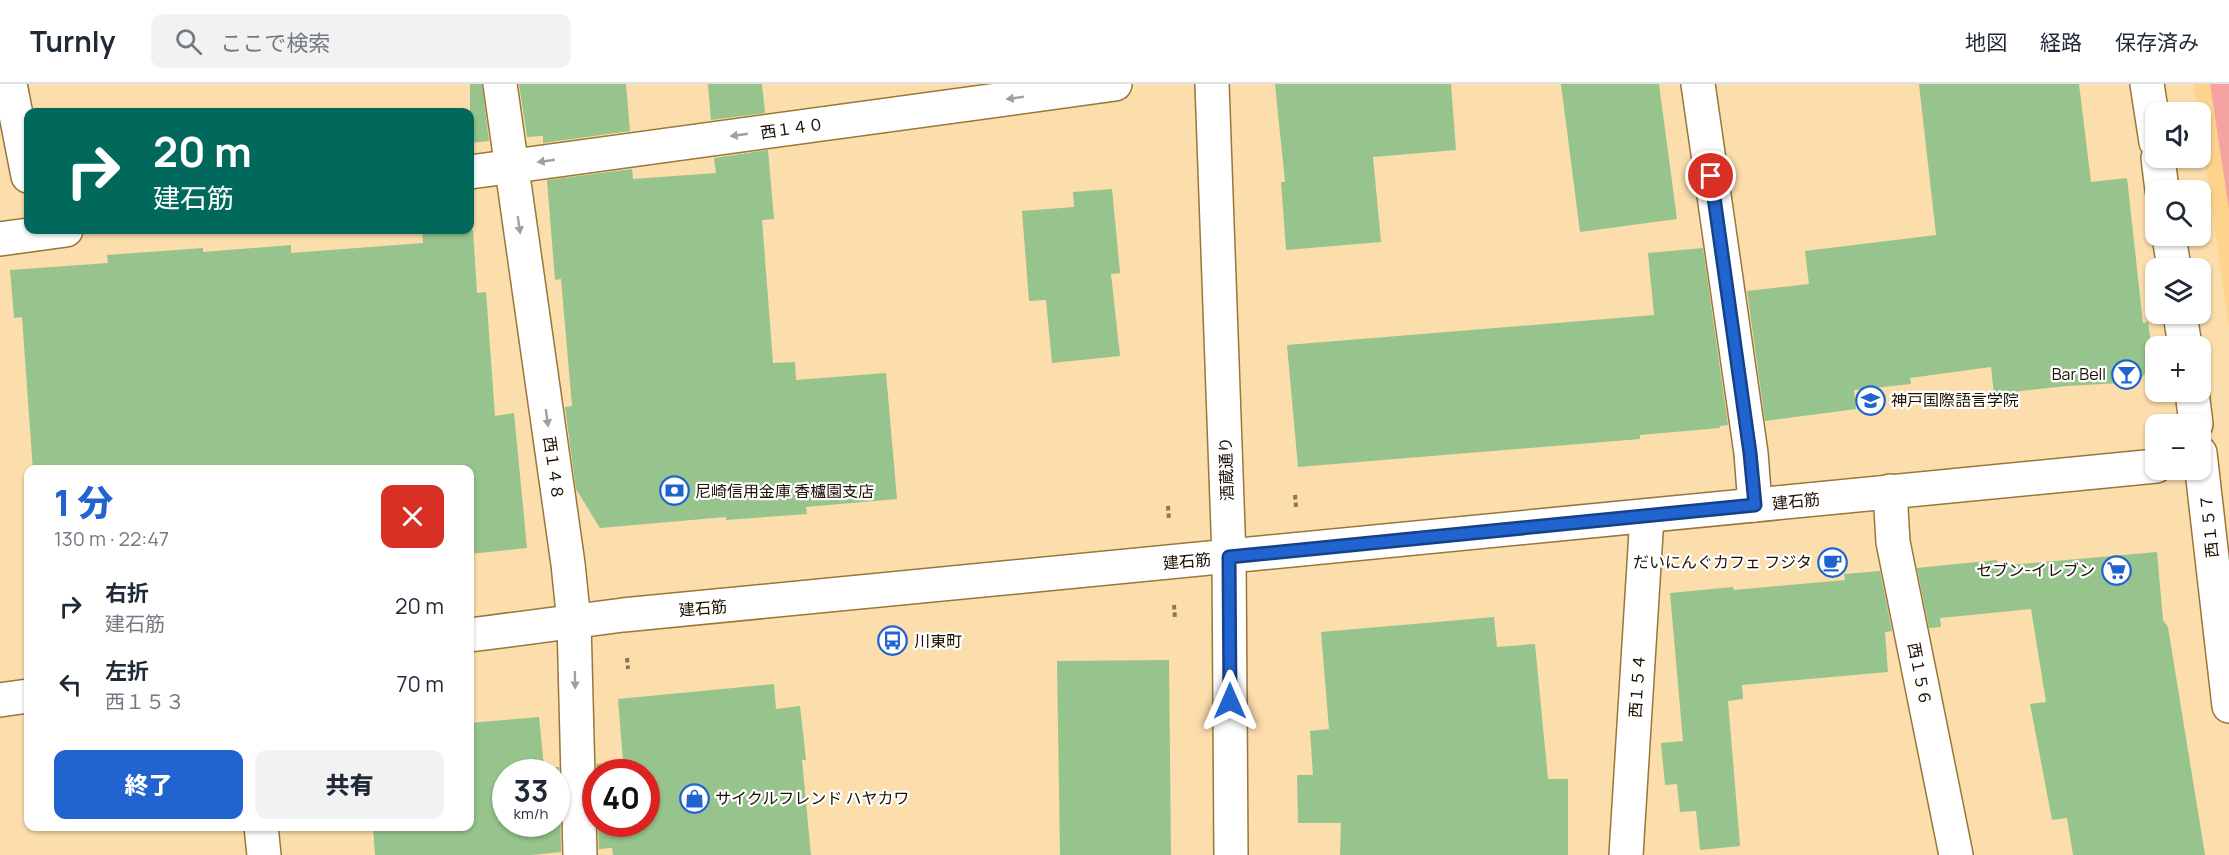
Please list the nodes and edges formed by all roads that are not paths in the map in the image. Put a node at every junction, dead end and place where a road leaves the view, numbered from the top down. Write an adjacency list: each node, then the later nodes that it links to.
1 (10, 84): 8 (street)
2 (500, 84): 9 (street, 西１４８)
3 (1115, 84): 9 (street, 西１４０, one-way to 9)
4 (1212, 84): 18 (street, 酒蔵通り)
5 (1698, 84): 16 (street)
6 (2147, 84): 7 (street)
7 (2150, 102)
8 (24, 156)
9 (511, 166): 10 (street, 西１４０); 19 (street, 西１４８, one-way to 19)
10 (474, 171)
11 (30, 234): 12 (street)
12 (0, 239)
13 (2145, 467): 15 (street, 建石筋)
14 (2210, 480): 23 (street, 西１５７)
15 (1890, 491): 16 (street, 建石筋); 29 (street, 西１５６)
16 (1755, 505): 17 (street, 建石筋)
17 (1647, 516): 18 (street, 建石筋); 28 (street, 西１５４)
18 (1229, 557): 19 (street, 建石筋); 27 (street, 酒蔵通り)
19 (574, 622): 20 (street, 建石筋); 26 (street, 西１４８, one-way to 26)
20 (474, 634)
21 (24, 697): 22 (street)
22 (0, 700)
23 (2229, 706)
24 (262, 831): 25 (street)
25 (264, 855)
26 (580, 855)
27 (1231, 855)
28 (1626, 855)
29 (1956, 855)

